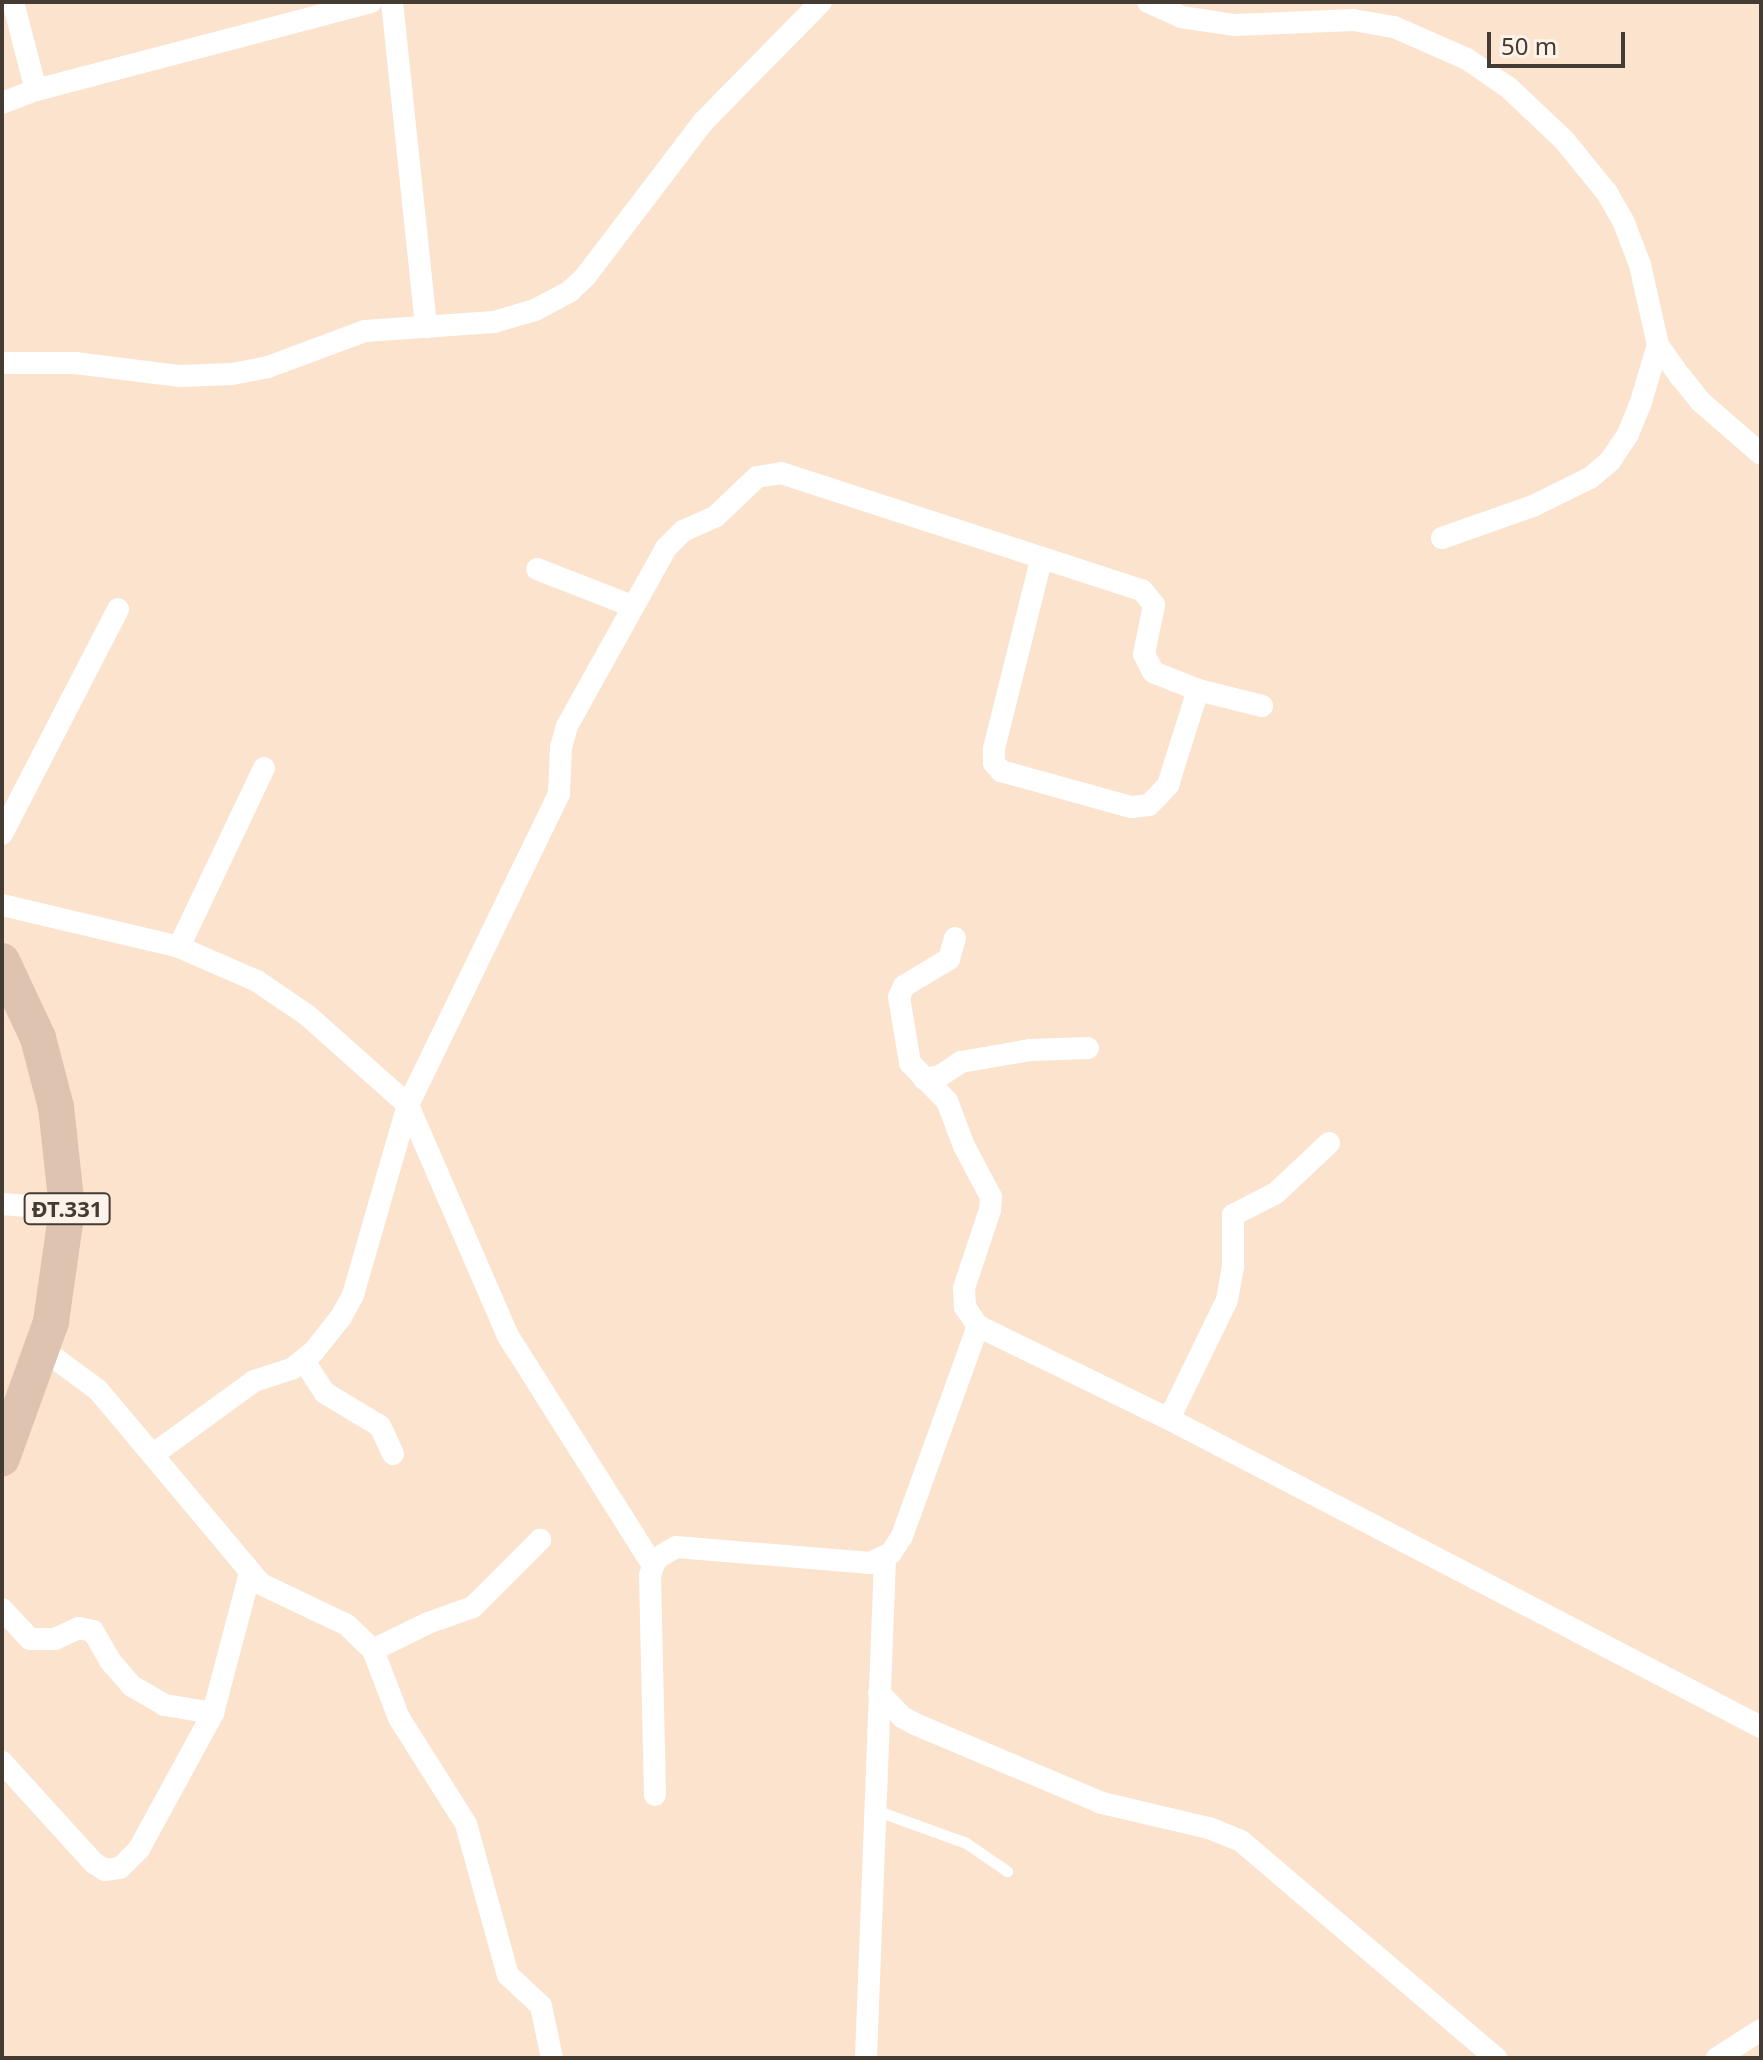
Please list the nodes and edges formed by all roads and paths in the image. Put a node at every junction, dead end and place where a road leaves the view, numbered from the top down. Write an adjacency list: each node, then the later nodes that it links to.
1 (13, 2): 6 (street)
2 (371, 2): 6 (street)
3 (392, 2): 8 (street)
4 (821, 2): 8 (street)
5 (1148, 2): 9 (street)
6 (36, 90): 7 (street)
7 (2, 103)
8 (426, 327): 10 (street)
9 (1658, 345): 11 (street); 12 (street)
10 (2, 363)
11 (1761, 454)
12 (1442, 538)
13 (1041, 560): 15 (street); 17 (street); 17 (street)
14 (537, 569): 15 (street)
15 (632, 606): 27 (street)
16 (118, 609): 20 (street)
17 (1198, 690): 18 (street)
18 (1262, 706)
19 (264, 768): 23 (street)
20 (2, 834)
21 (2, 905): 23 (street)
22 (955, 938): 26 (street)
23 (179, 947): 27 (street)
24 (2, 961): 30 (main road, ĐT.331)
25 (1088, 1048): 26 (street)
26 (924, 1079): 31 (street)
27 (408, 1105): 33 (street); 40 (street)
28 (1329, 1143): 34 (street)
29 (2, 1204): 30 (street)
30 (67, 1209): 32 (main road, ĐT.331)
31 (978, 1326): 34 (street); 39 (street)
32 (41, 1348): 35 (street); 37 (main road, ĐT.331)
33 (304, 1361): 35 (street); 36 (street)
34 (1169, 1419): 46 (street)
35 (155, 1453): 41 (street)
36 (393, 1454)
37 (2, 1458)
38 (540, 1540): 43 (street)
39 (885, 1558): 40 (street); 44 (street)
40 (653, 1565): 48 (street)
41 (250, 1573): 43 (street); 45 (street)
42 (2, 1609): 45 (street)
43 (373, 1650): 52 (street)
44 (879, 1693): 49 (street); 54 (street)
45 (213, 1713): 47 (street)
46 (1761, 1727)
47 (2, 1762)
48 (655, 1795)
49 (875, 1810): 50 (lane); 53 (street)
50 (1007, 1871)
51 (1761, 2030): 55 (street)
52 (552, 2058)
53 (866, 2058)
54 (1496, 2058)
55 (1717, 2058)

